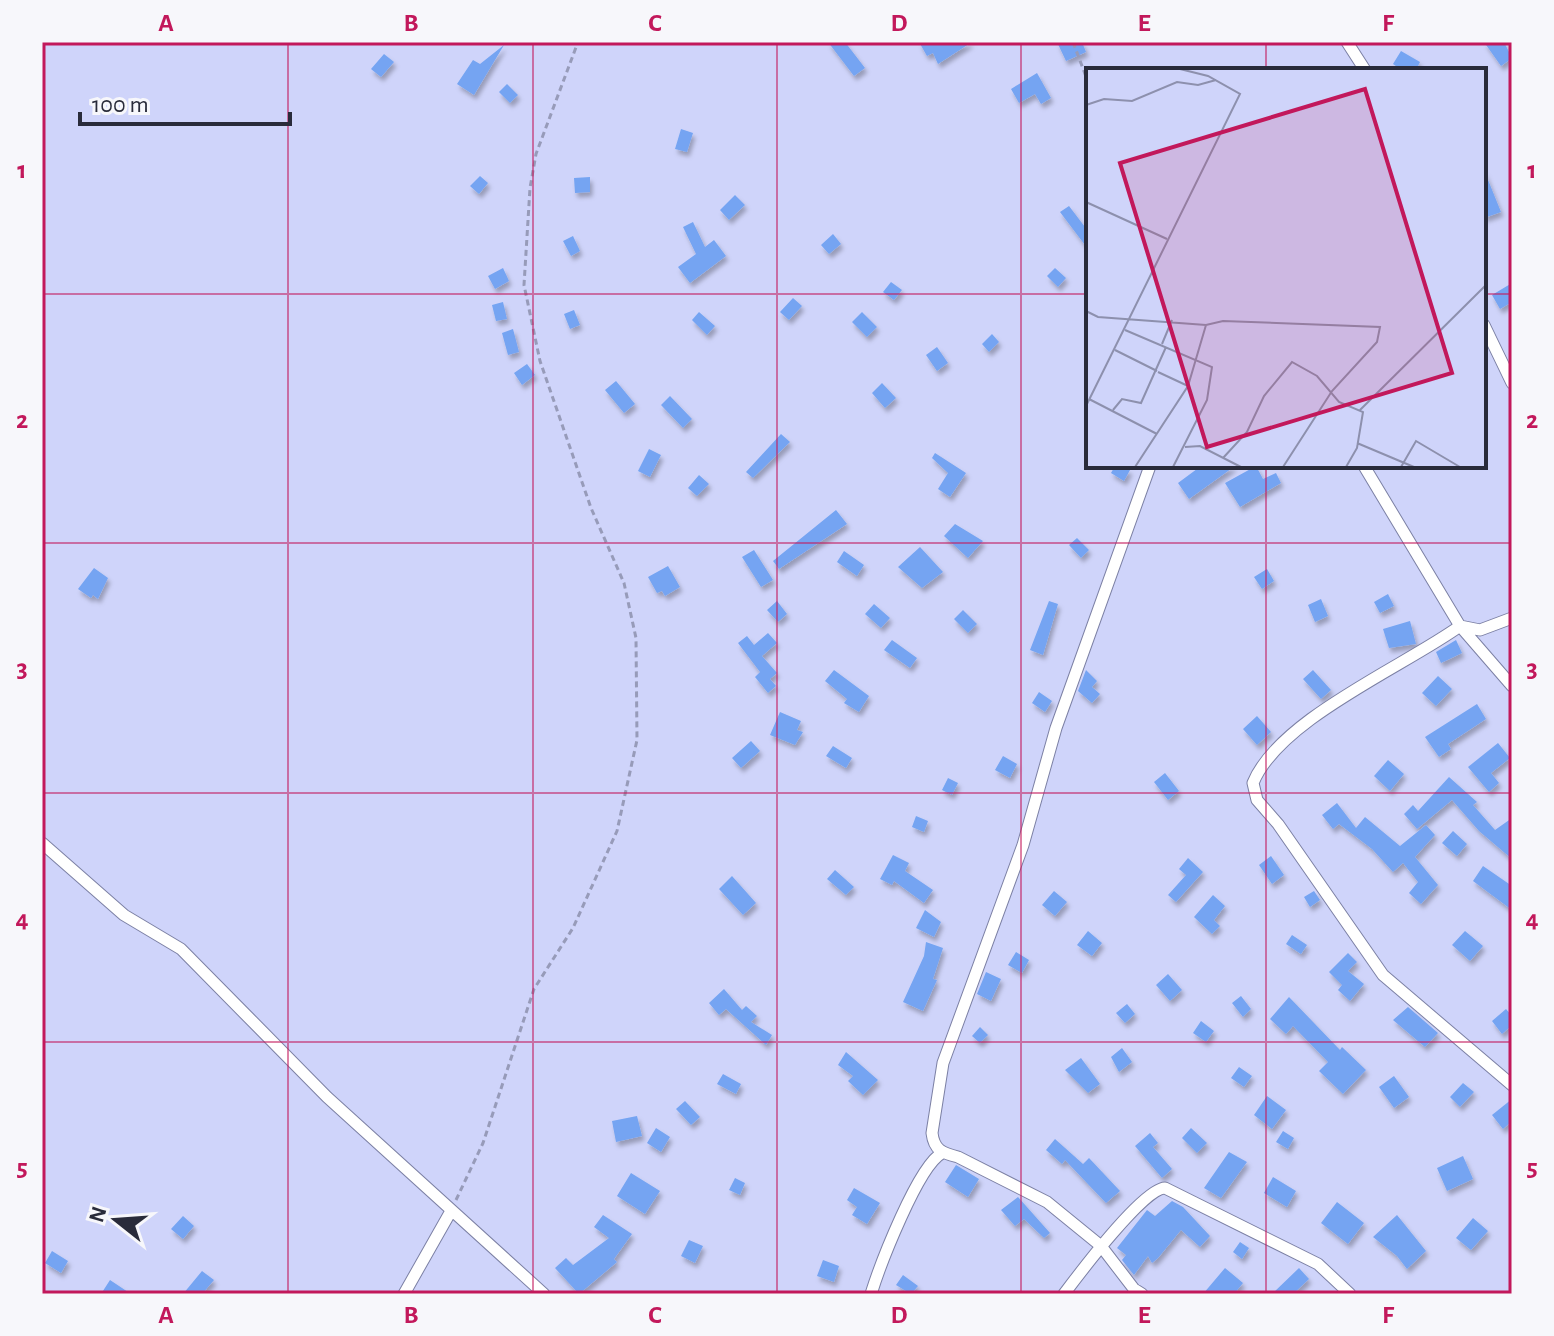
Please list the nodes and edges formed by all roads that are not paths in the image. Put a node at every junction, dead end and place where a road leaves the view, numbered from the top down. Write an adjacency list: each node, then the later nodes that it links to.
1 (1347, 42): 2 (street)
2 (1364, 68)
3 (1486, 329): 4 (street)
4 (1512, 383)
5 (1149, 468): 12 (street)
6 (1365, 468): 8 (street)
7 (1512, 618): 8 (street)
8 (1460, 626): 9 (street); 11 (street)
9 (1512, 686)
10 (42, 843): 13 (street)
11 (1512, 1085)
12 (942, 1153): 14 (street); 17 (street)
13 (451, 1211): 15 (street); 16 (street)
14 (1101, 1246): 18 (street); 19 (street); 20 (street)
15 (404, 1294)
16 (544, 1294)
17 (871, 1294)
18 (1064, 1294)
19 (1142, 1294)
20 (1350, 1294)

